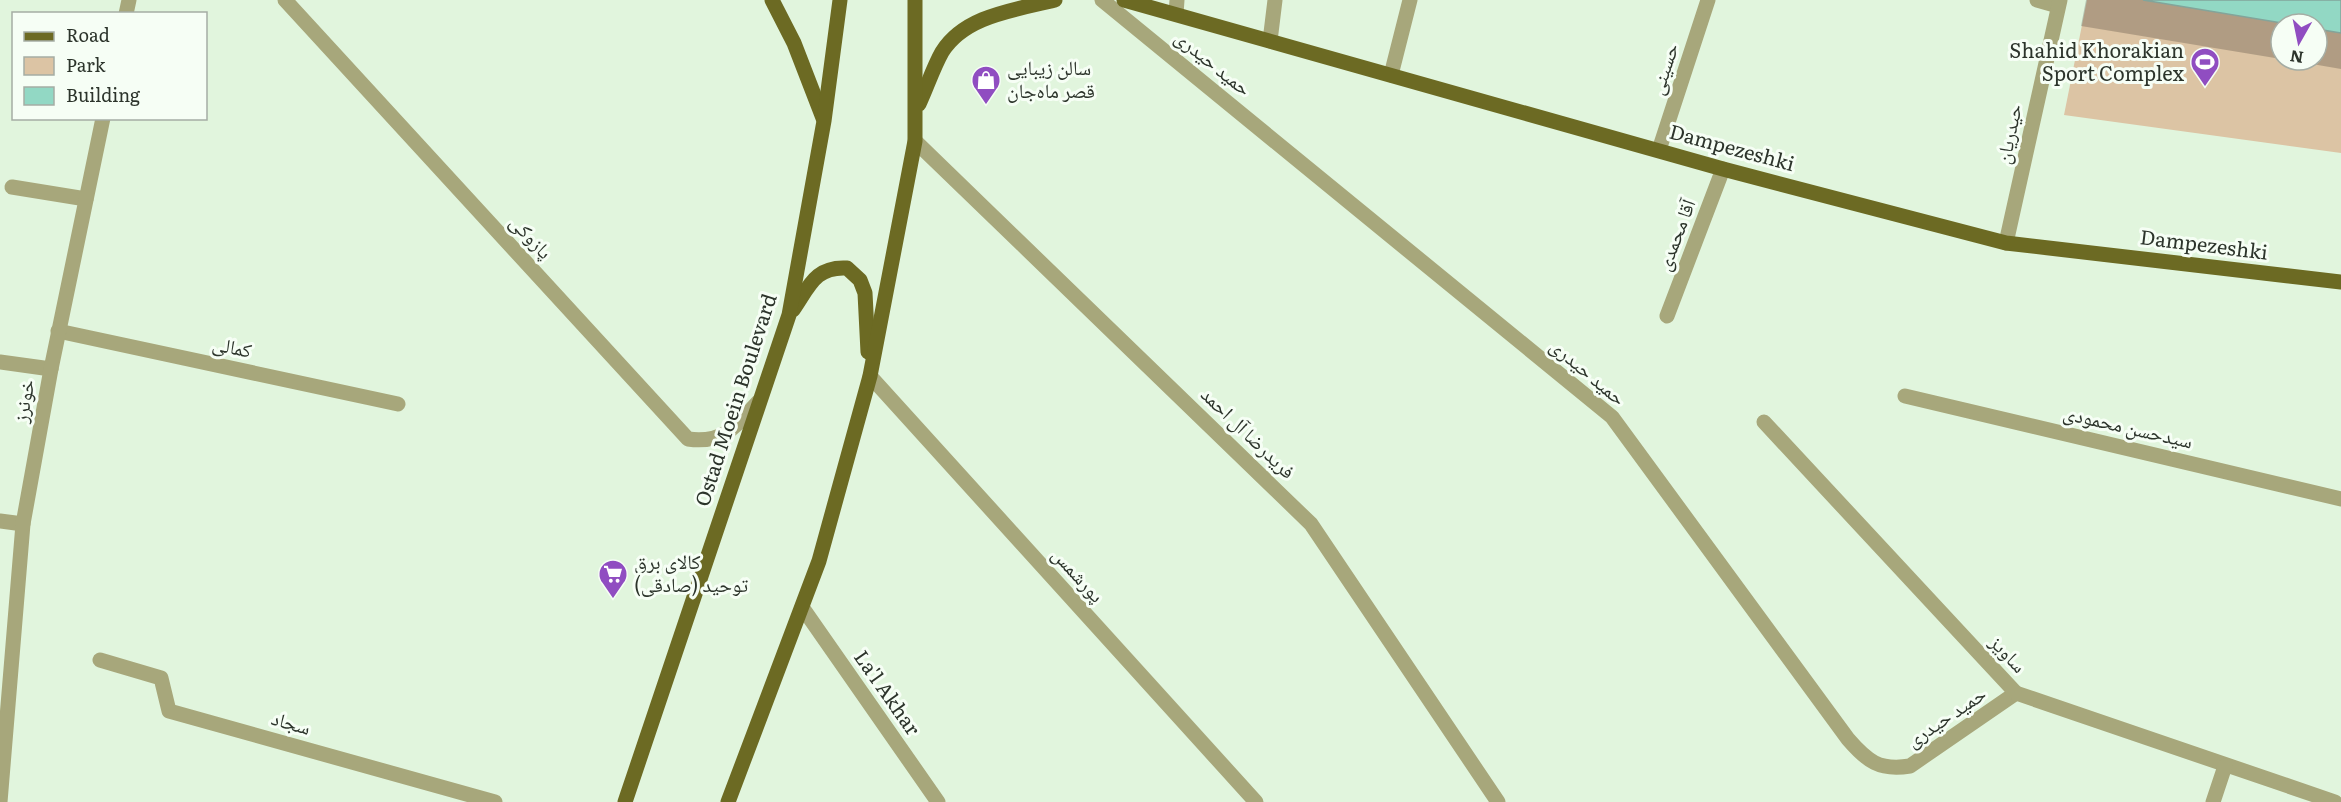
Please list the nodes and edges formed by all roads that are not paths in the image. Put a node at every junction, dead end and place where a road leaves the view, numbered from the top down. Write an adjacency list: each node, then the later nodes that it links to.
1 (285, 0): 33 (street, پازوکی)
2 (772, 0): 18 (main road)
3 (840, 0): 18 (main road, Ostad Moein Boulevard)
4 (915, 0): 16 (main road)
5 (1055, 0): 16 (main road)
6 (1102, 0): 41 (street, حمید حیدری)
7 (1124, 0): 13 (main road, Dampezeshki)
8 (1275, 0): 14 (street)
9 (1410, 0): 15 (street)
10 (1708, 0): 20 (street, حسینی)
11 (2037, 0): 12 (street)
12 (2059, 3): 24 (street, حیدریان)
13 (1176, 7): 14 (main road, Dampezeshki)
14 (1270, 41): 15 (main road, Dampezeshki)
15 (1391, 75): 20 (main road, Dampezeshki)
16 (917, 110): 19 (main road)
17 (102, 120): 23 (street, خونرز)
18 (824, 121): 26 (main road, Ostad Moein Boulevard)
19 (915, 141): 31 (main road); 49 (street, فریدرضا آل احمد)
20 (1659, 150): 21 (main road, Dampezeshki)
21 (1724, 169): 24 (main road, Dampezeshki); 27 (street, آقا محمدی)
22 (12, 187): 23 (street)
23 (86, 199): 28 (street, خونرز)
24 (2006, 243): 25 (main road, Dampezeshki)
25 (2341, 282)
26 (789, 315): 31 (main road); 33 (main road, Ostad Moein Boulevard)
27 (1667, 316)
28 (58, 331): 30 (street, خونرز); 34 (street, کمالی)
29 (0, 362): 30 (street)
30 (51, 369): 38 (street, خونرز)
31 (870, 376): 39 (main road); 48 (street, پورشمس)
32 (1905, 396): 36 (street, سیدحسن محمودی)
33 (758, 402): 45 (main road, Ostad Moein Boulevard)
34 (398, 404)
35 (1764, 422): 41 (street, ساویز)
36 (2341, 498)
37 (0, 521): 38 (street)
38 (24, 524): 43 (street, خونرز)
39 (802, 607): 46 (main road); 47 (street, La'l Akhar)
40 (100, 660): 44 (street, سجاد)
41 (2016, 693): 42 (street, ساویز)
42 (2225, 766): 50 (street); 51 (street, ساویز)
43 (0, 802)
44 (495, 802)
45 (625, 802)
46 (728, 802)
47 (938, 802)
48 (1256, 802)
49 (1498, 802)
50 (2213, 802)
51 (2335, 802)

